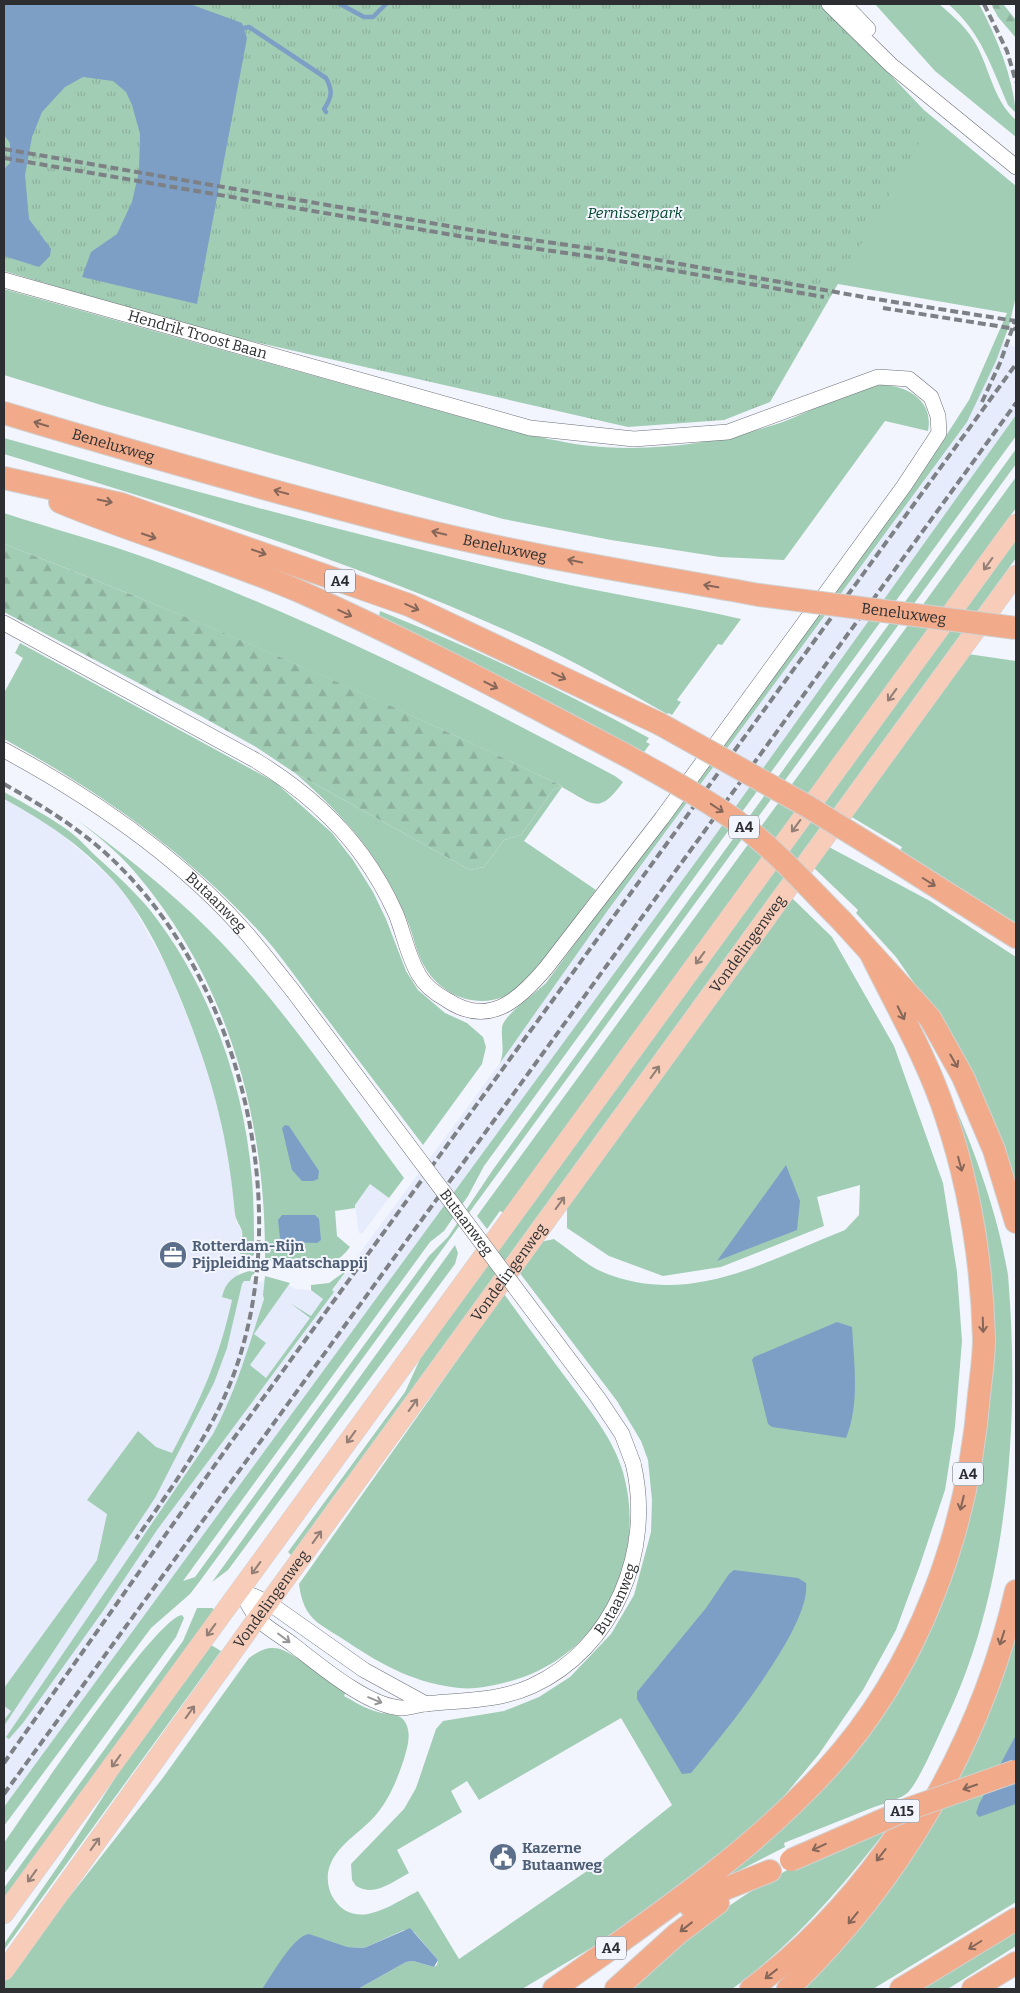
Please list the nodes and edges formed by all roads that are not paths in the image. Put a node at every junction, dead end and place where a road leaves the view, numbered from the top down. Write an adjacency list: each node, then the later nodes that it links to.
1 (829, 4): 3 (street)
2 (844, 4): 3 (street)
3 (938, 103): 4 (street)
4 (1016, 167)
5 (4, 280): 10 (street, Hendrik Troost Baan)
6 (4, 413): 11 (highway, Beneluxweg, one-way to 6, bridge)
7 (5, 479): 13 (highway, A4, one-way to 13, bridge); 14 (highway, A4, one-way to 14, bridge)
8 (1016, 524): 16 (main road, Vondelingenweg, one-way to 16)
9 (1016, 575): 18 (main road, Vondelingenweg, one-way to 9)
10 (4, 623)
11 (1016, 628)
12 (4, 750): 21 (street, Butaanweg, bridge)
13 (1016, 937)
14 (871, 954): 15 (highway, A4, one-way to 15); 28 (highway, A4, one-way to 28)
15 (1016, 1222)
16 (240, 1590): 18 (street, Butaanweg); 19 (street, Butaanweg); 24 (main road, Vondelingenweg, one-way to 24)
17 (1016, 1591): 20 (highway, one-way to 20)
18 (269, 1603): 19 (main road, Vondelingenweg); 21 (street, Butaanweg)
19 (257, 1619): 21 (street, Butaanweg, one-way to 21); 27 (main road, Vondelingenweg, one-way to 19)
20 (984, 1696): 30 (highway, one-way to 30); 31 (highway, one-way to 31)
21 (405, 1702)
22 (1016, 1771): 23 (highway, A15, one-way to 23, bridge)
23 (770, 1871): 28 (highway, A15); 29 (highway, A15, one-way to 29)
24 (4, 1914)
25 (1016, 1919): 32 (highway, one-way to 32)
26 (1016, 1963): 33 (highway)
27 (4, 1971)
28 (554, 1989)
29 (616, 1989)
30 (750, 1989)
31 (788, 1989)
32 (901, 1989)
33 (973, 1989)

